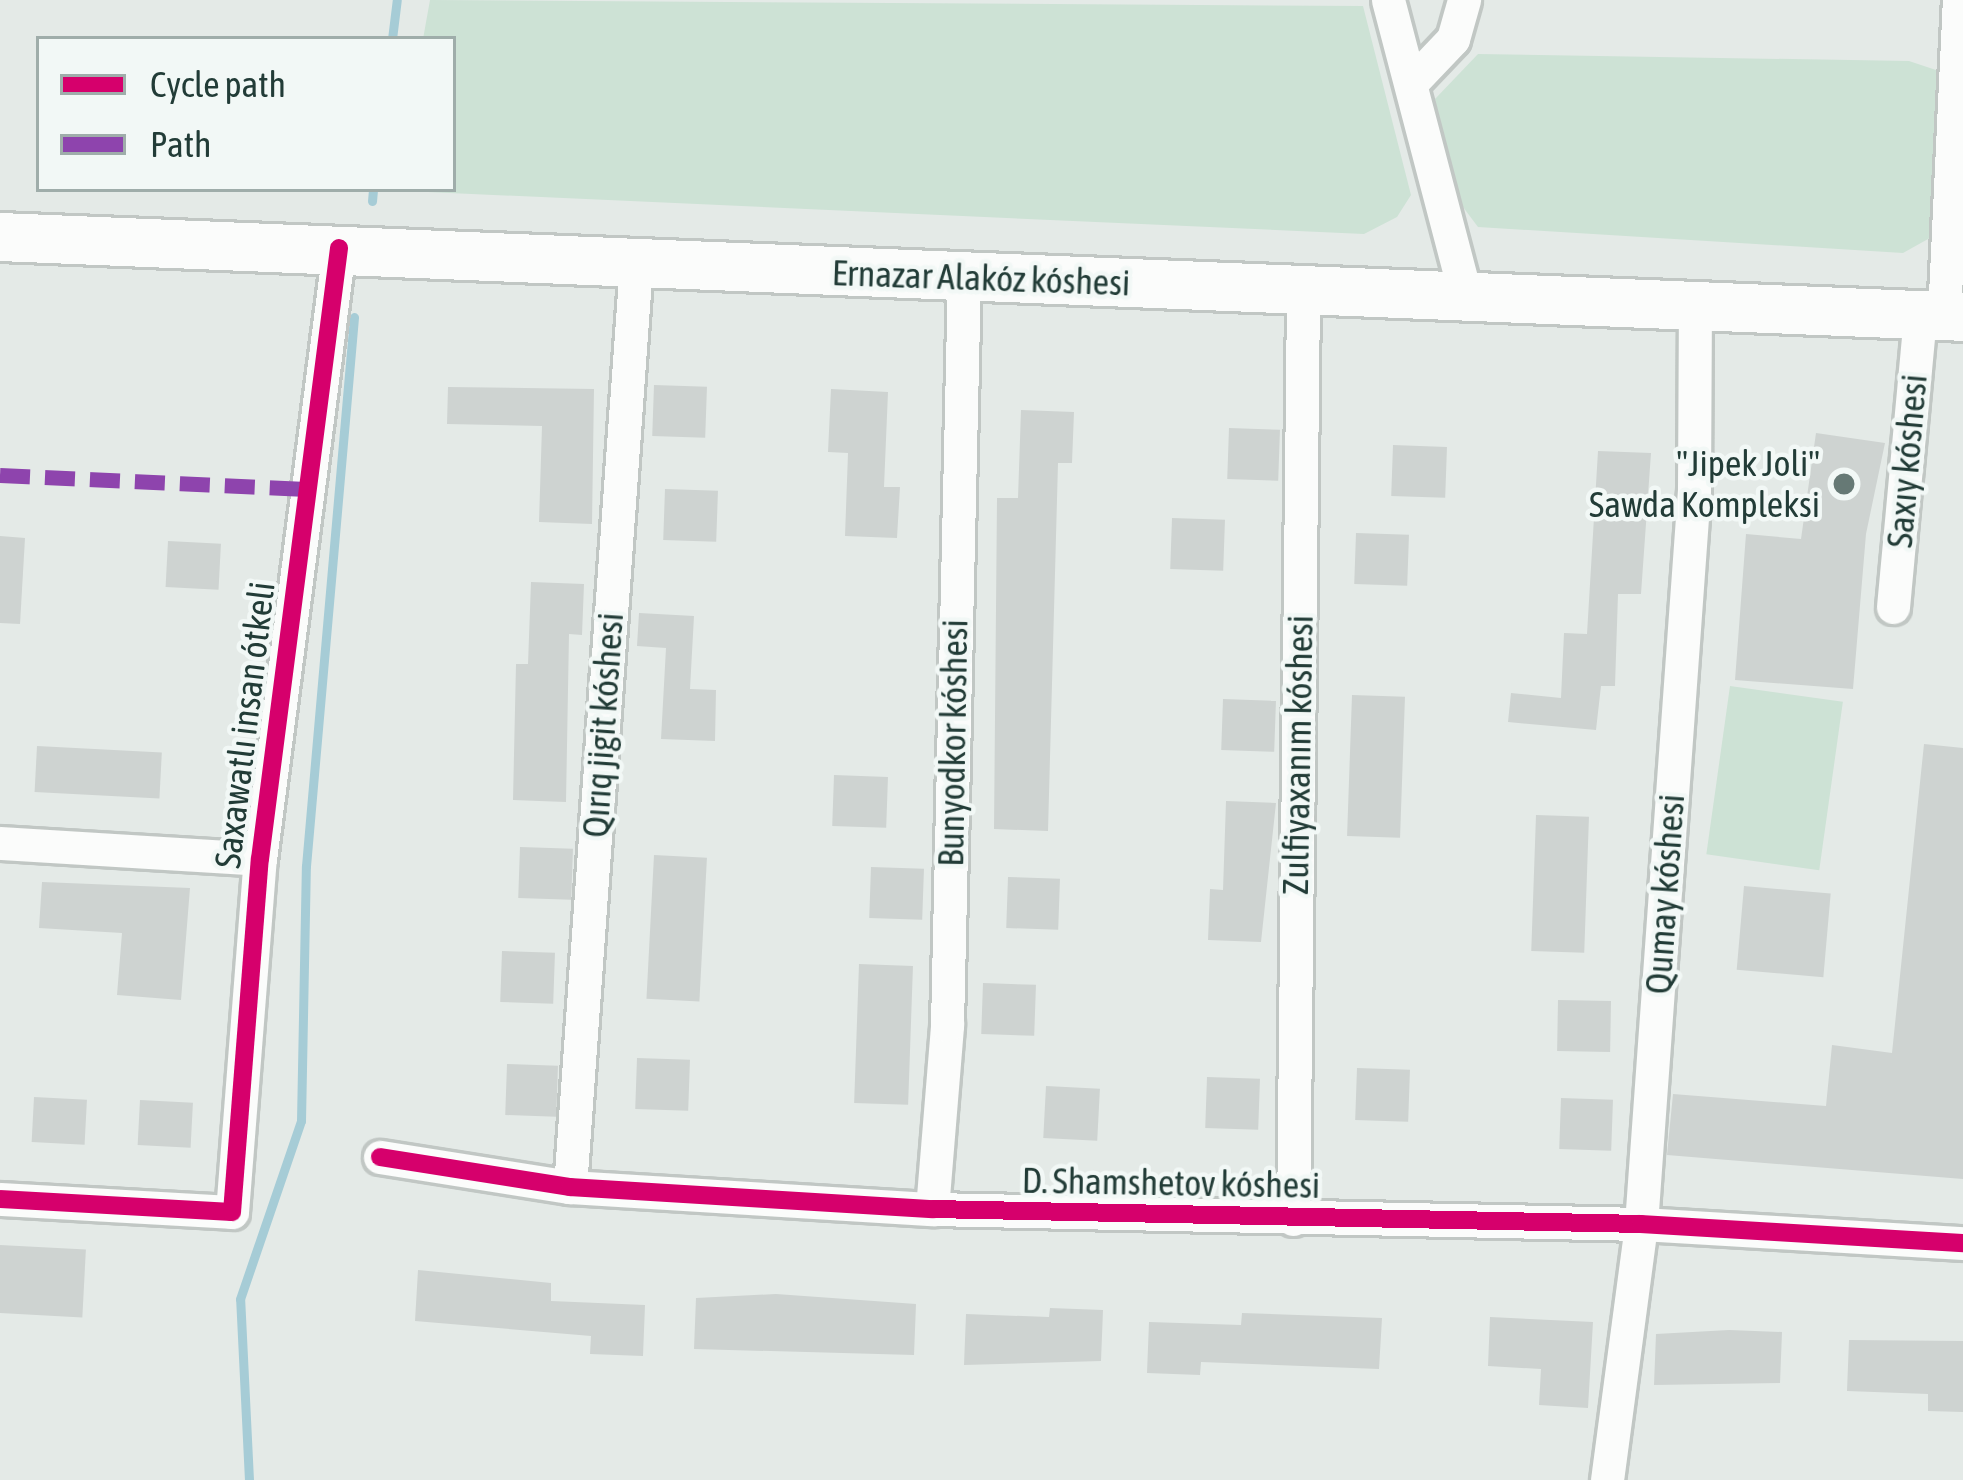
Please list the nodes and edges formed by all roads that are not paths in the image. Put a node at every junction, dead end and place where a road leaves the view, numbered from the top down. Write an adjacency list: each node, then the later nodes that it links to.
1 (1388, 0): 4 (street)
2 (1464, 0): 4 (street)
3 (1959, 0): 12 (street, Saxıy kóshesi)
4 (1413, 81): 10 (street)
5 (0, 237): 6 (main road, Ernazar Alakóz kóshesi)
6 (339, 248): 7 (main road, Ernazar Alakóz kóshesi); 15 (street, Saxawatlı insan ótkeli)
7 (636, 264): 8 (main road, Ernazar Alakóz kóshesi); 17 (street, Qırıq jigit kóshesi)
8 (964, 277): 9 (main road, Ernazar Alakóz kóshesi); 19 (street, Bunyodkor kóshesi)
9 (1303, 290): 10 (main road, Ernazar Alakóz kóshesi); 20 (street, Zulfiyaxanım kóshesi)
10 (1466, 297): 11 (main road, Ernazar Alakóz kóshesi)
11 (1695, 307): 12 (main road, Ernazar Alakóz kóshesi); 21 (street, Qumay kóshesi)
12 (1942, 316): 13 (street, Saxıy kóshesi)
13 (1893, 607)
14 (0, 843): 15 (street)
15 (260, 859): 18 (street, Saxawatlı insan ótkeli)
16 (380, 1157): 17 (street, D. Shamshetov kóshesi)
17 (570, 1186): 19 (street, D. Shamshetov kóshesi)
18 (0, 1199)
19 (932, 1210): 20 (street, D. Shamshetov kóshesi)
20 (1293, 1219): 21 (street, D. Shamshetov kóshesi)
21 (1641, 1224): 22 (street, D. Shamshetov kóshesi); 23 (street, Qumay kóshesi)
22 (1963, 1243)
23 (1607, 1480)

